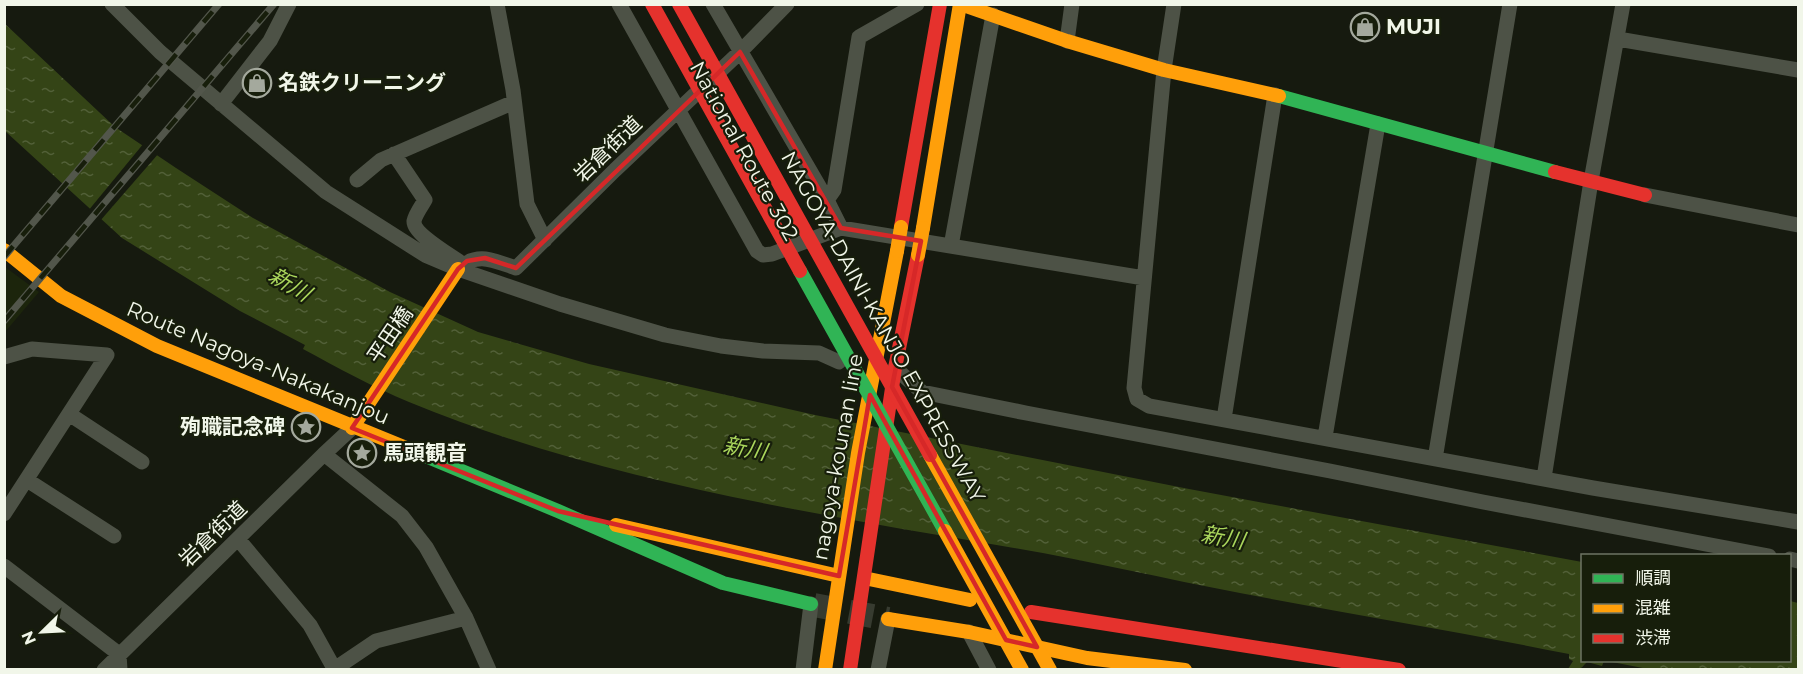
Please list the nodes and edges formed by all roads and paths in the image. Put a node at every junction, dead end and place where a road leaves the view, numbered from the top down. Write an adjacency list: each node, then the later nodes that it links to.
1 (112, 4): 26 (street)
2 (289, 4): 26 (street)
3 (497, 4): 25 (street)
4 (619, 4): 27 (street)
5 (637, 4): 43 (main road, National Route 302)
6 (652, 4): 86 (main road, bridge)
7 (679, 4): 76 (main road, NAGOYA-DAINI-KANJO EXPRESSWAY, bridge)
8 (693, 4): 42 (main road, National Route 302)
9 (714, 4): 21 (street)
10 (787, 4): 21 (street, 岩倉街道)
11 (917, 4): 34 (street)
12 (940, 4): 63 (main road, nagoya-kounan line, bridge)
13 (960, 4): 18 (main road); 46 (main road, nagoya-kounan line, bridge)
14 (1072, 4): 20 (street)
15 (1174, 4): 22 (street)
16 (1510, 4): 30 (street)
17 (1623, 4): 19 (street)
18 (993, 15): 20 (main road); 38 (street)
19 (1618, 39): 23 (street); 32 (street)
20 (1067, 41): 22 (main road)
21 (740, 52): 27 (street, 岩倉街道); 34 (street)
22 (1164, 70): 24 (main road); 41 (street)
23 (1798, 70)
24 (1275, 95): 28 (main road); 48 (street)
25 (514, 102): 29 (street); 37 (street)
26 (221, 104): 40 (street)
27 (678, 110): 36 (street); 37 (street, 岩倉街道)
28 (1378, 124): 30 (main road); 50 (street)
29 (394, 154): 31 (street); 40 (street)
30 (1486, 154): 32 (main road); 52 (street)
31 (357, 180)
32 (1591, 181): 33 (main road); 54 (street)
33 (1646, 195): 35 (street)
34 (827, 200): 36 (street)
35 (1798, 225)
36 (841, 228): 38 (street)
37 (544, 240): 40 (street, 岩倉街道)
38 (951, 246): 41 (street)
39 (4, 250): 49 (main road, Route Nagoya-Nakakanjou)
40 (461, 267): 45 (street); 49 (main road, 平田橋)
41 (1144, 278): 48 (street)
42 (855, 295)
43 (814, 319)
44 (4, 357): 47 (street)
45 (839, 362)
46 (895, 368): 61 (street); 64 (main road, nagoya-kounan line)
47 (69, 414): 53 (street); 55 (street)
48 (1224, 420): 50 (street)
49 (352, 428): 51 (street, 岩倉街道); 56 (main road, Route Nagoya-Nakakanjou)
50 (1325, 437): 52 (street)
51 (324, 454): 60 (street, 岩倉街道); 68 (street)
52 (1435, 459): 54 (street)
53 (142, 462)
54 (1544, 478): 58 (street)
55 (27, 480): 57 (street); 59 (street)
56 (558, 511): 63 (main road); 66 (main road, Route Nagoya-Nakakanjou)
57 (4, 514)
58 (1798, 519)
59 (114, 536)
60 (238, 539): 73 (street, 岩倉街道); 78 (street)
61 (1764, 554)
62 (4, 566): 73 (street)
63 (840, 570): 81 (main road, nagoya-kounan line)
64 (865, 572): 65 (main road); 82 (main road, nagoya-kounan line)
65 (970, 600)
66 (811, 604): 80 (street)
67 (1031, 612): 88 (main road)
68 (466, 618): 78 (street); 79 (street)
69 (888, 619): 72 (main road); 83 (street)
70 (984, 624): 85 (main road)
71 (1038, 626): 76 (main road)
72 (969, 632): 74 (main road); 84 (street)
73 (120, 662): 77 (street, 岩倉街道)
74 (1091, 664): 75 (main road)
75 (1140, 667): 87 (main road)
76 (1055, 668)
77 (104, 669)
78 (334, 669)
79 (489, 669)
80 (802, 669)
81 (825, 669)
82 (850, 669)
83 (878, 669)
84 (989, 669)
85 (1010, 669)
86 (1022, 669)
87 (1185, 669)
88 (1399, 669)

